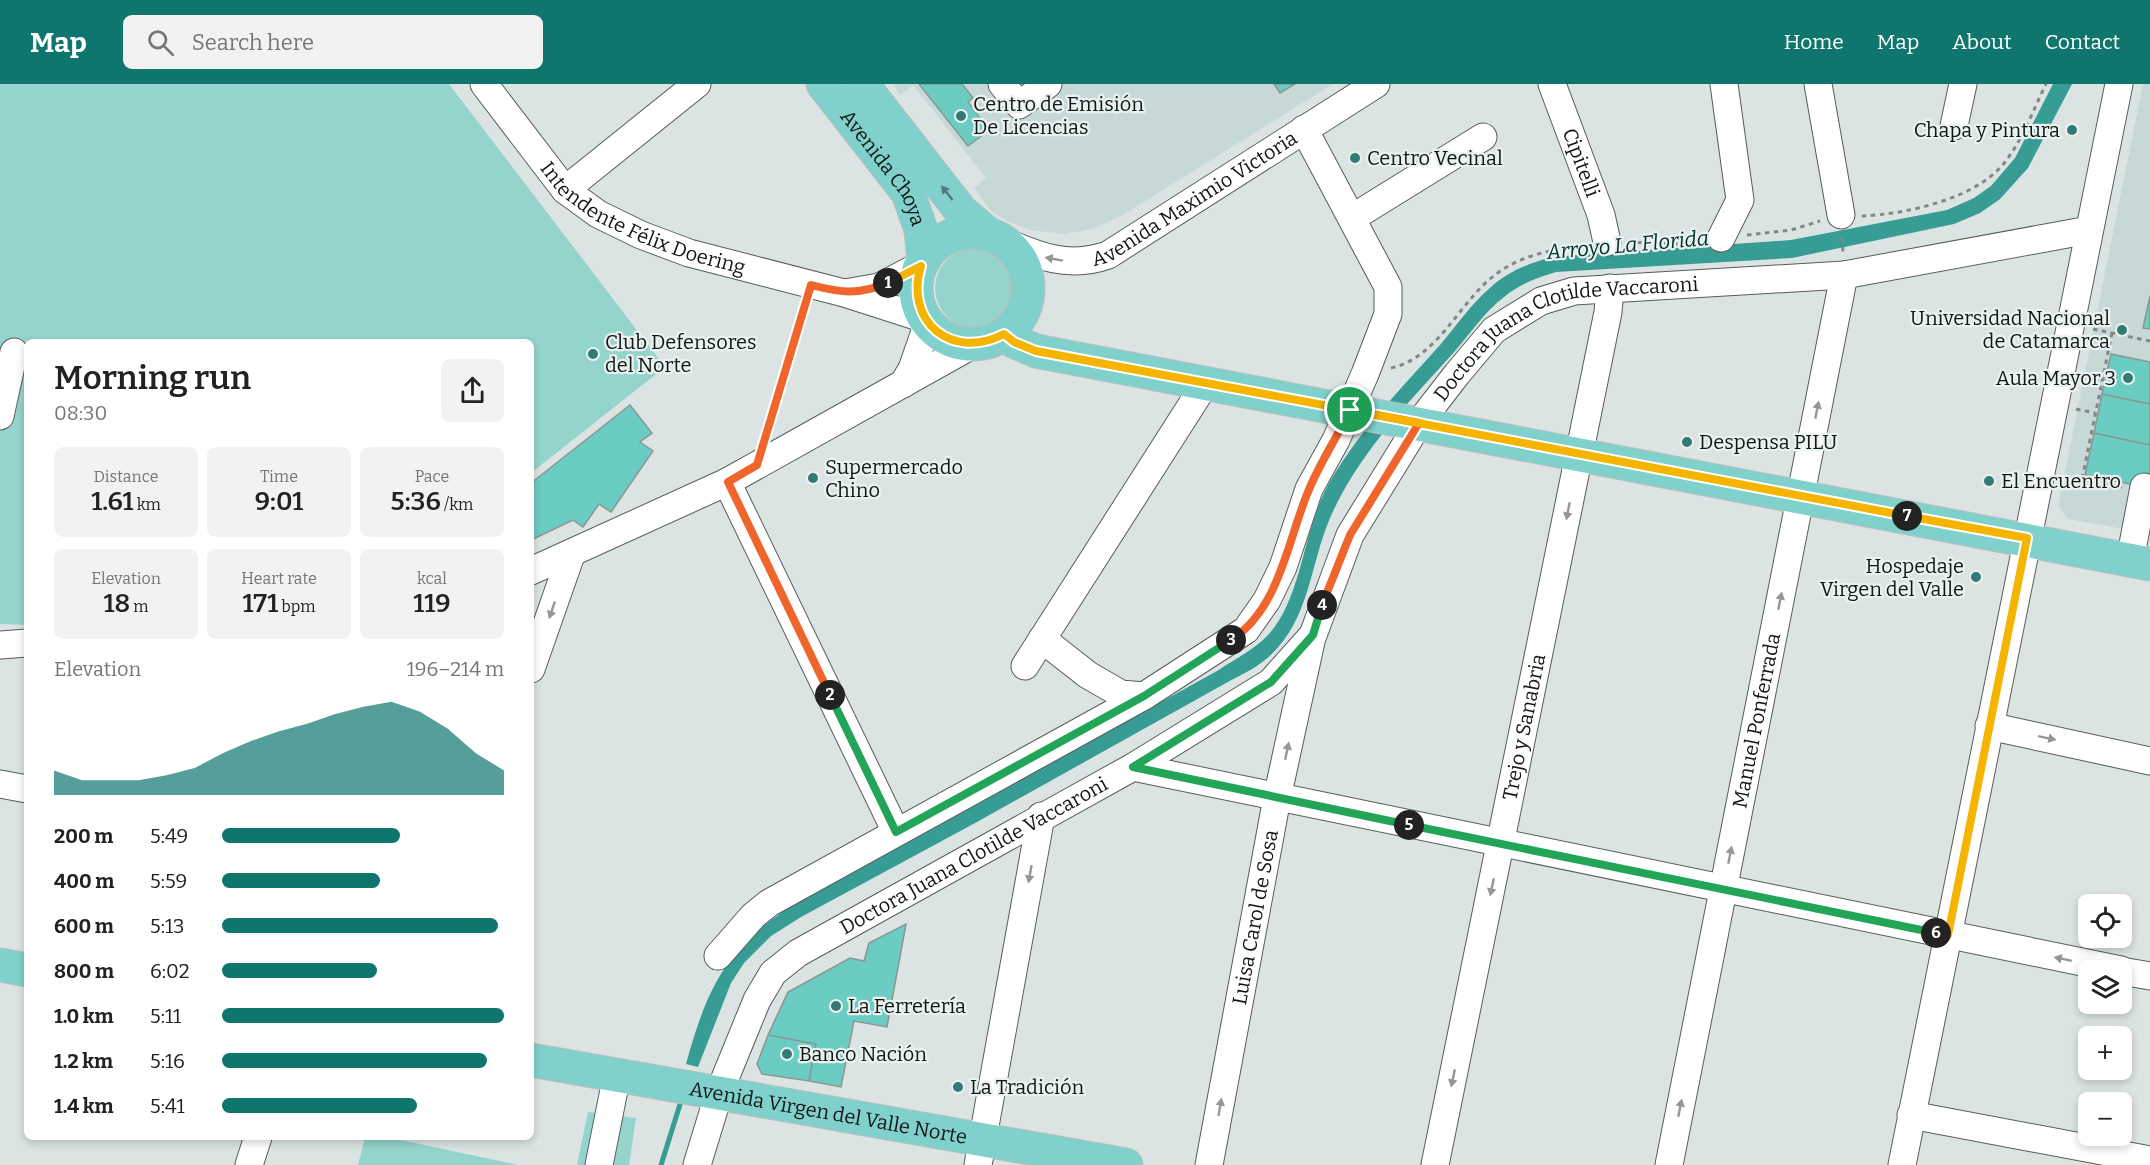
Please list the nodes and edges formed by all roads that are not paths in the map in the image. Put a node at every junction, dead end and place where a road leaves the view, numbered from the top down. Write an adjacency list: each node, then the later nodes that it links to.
1 (484, 84): 16 (street, Intendente Félix Doering)
2 (698, 84): 16 (street)
3 (823, 84): 23 (main road, Avenida Choya)
4 (862, 84): 20 (main road, Avenida Choya, one-way to 4)
5 (1002, 84): 6 (street)
6 (1048, 84)
7 (1376, 84): 14 (street, Avenida Maximio Victoria)
8 (1552, 84): 22 (street, Cipitelli)
9 (1724, 84): 21 (street)
10 (1818, 84): 17 (street)
11 (1964, 84): 13 (street)
12 (2119, 84): 19 (street)
13 (1954, 126)
14 (1304, 129): 18 (street); 20 (street, Avenida Maximio Victoria, one-way to 20)
15 (1483, 137): 18 (street)
16 (565, 190): 26 (street, Intendente Félix Doering)
17 (1841, 215)
18 (1352, 218): 32 (street)
19 (2089, 230): 24 (street, Doctora Juana Clotilde Vaccaroni); 39 (street)
20 (995, 237): 23 (main road); 28 (main road)
21 (1721, 238)
22 (1608, 242)
23 (923, 263): 26 (street, Intendente Félix Doering); 27 (main road)
24 (1844, 275): 25 (street, Doctora Juana Clotilde Vaccaroni); 38 (street, Manuel Ponferrada, one-way to 24)
25 (1610, 288): 34 (street, Doctora Juana Clotilde Vaccaroni); 35 (street, Trejo y Sanabria)
26 (844, 293): 27 (street, Intendente Félix Doering)
27 (927, 321): 28 (main road); 30 (street)
28 (989, 339): 30 (street); 31 (main road)
29 (14, 352): 33 (street)
30 (903, 384): 36 (street)
31 (1205, 384): 32 (main road); 44 (street)
32 (1358, 412): 34 (main road); 49 (street)
33 (0, 416)
34 (1411, 422): 35 (main road); 43 (street, Doctora Juana Clotilde Vaccaroni)
35 (1580, 453): 38 (main road); 58 (street, Trejo y Sanabria, one-way to 58)
36 (728, 482): 40 (street); 57 (street)
37 (2143, 489): 41 (street)
38 (1801, 496): 39 (main road); 59 (street, Manuel Ponferrada, one-way to 38)
39 (2027, 538): 41 (main road); 50 (street)
40 (571, 555): 42 (street); 47 (street, one-way to 47)
41 (2140, 562)
42 (534, 570)
43 (1313, 635): 52 (street, Doctora Juana Clotilde Vaccaroni); 55 (street, Luisa Carol de Sosa, one-way to 43)
44 (1042, 639): 48 (street); 49 (street)
45 (24, 643): 46 (street)
46 (0, 645)
47 (534, 660)
48 (1025, 666)
49 (1144, 696): 57 (street)
50 (1989, 726): 51 (street, one-way to 51); 60 (street)
51 (2150, 761)
52 (1133, 767): 55 (street); 56 (street, Doctora Juana Clotilde Vaccaroni)
53 (0, 784): 54 (street)
54 (24, 788)
55 (1277, 798): 58 (street); 78 (street, Luisa Carol de Sosa, one-way to 55)
56 (1041, 816): 69 (street, Doctora Juana Clotilde Vaccaroni); 72 (street, one-way to 72)
57 (896, 832): 61 (street)
58 (1501, 844): 59 (street); 79 (street, Trejo y Sanabria, one-way to 79)
59 (1723, 889): 60 (street); 80 (street, Manuel Ponferrada, one-way to 59)
60 (1948, 935): 62 (street, one-way to 60); 70 (street)
61 (718, 956)
62 (2078, 961)
63 (0, 965): 64 (main road)
64 (24, 969)
65 (2132, 972): 66 (street)
66 (2150, 976)
67 (534, 1061): 68 (main road, Avenida Virgen del Valle Norte)
68 (617, 1075): 69 (main road, Avenida Virgen del Valle Norte); 75 (street)
69 (711, 1091): 72 (main road, Avenida Virgen del Valle Norte); 76 (street, Doctora Juana Clotilde Vaccaroni)
70 (1911, 1115): 73 (street); 81 (street)
71 (257, 1140): 74 (street)
72 (980, 1152): 77 (main road, Avenida Virgen del Valle Norte)
73 (2150, 1160)
74 (249, 1165)
75 (599, 1165)
76 (697, 1165)
77 (1126, 1165)
78 (1209, 1165)
79 (1435, 1165)
80 (1669, 1165)
81 (1902, 1165)

